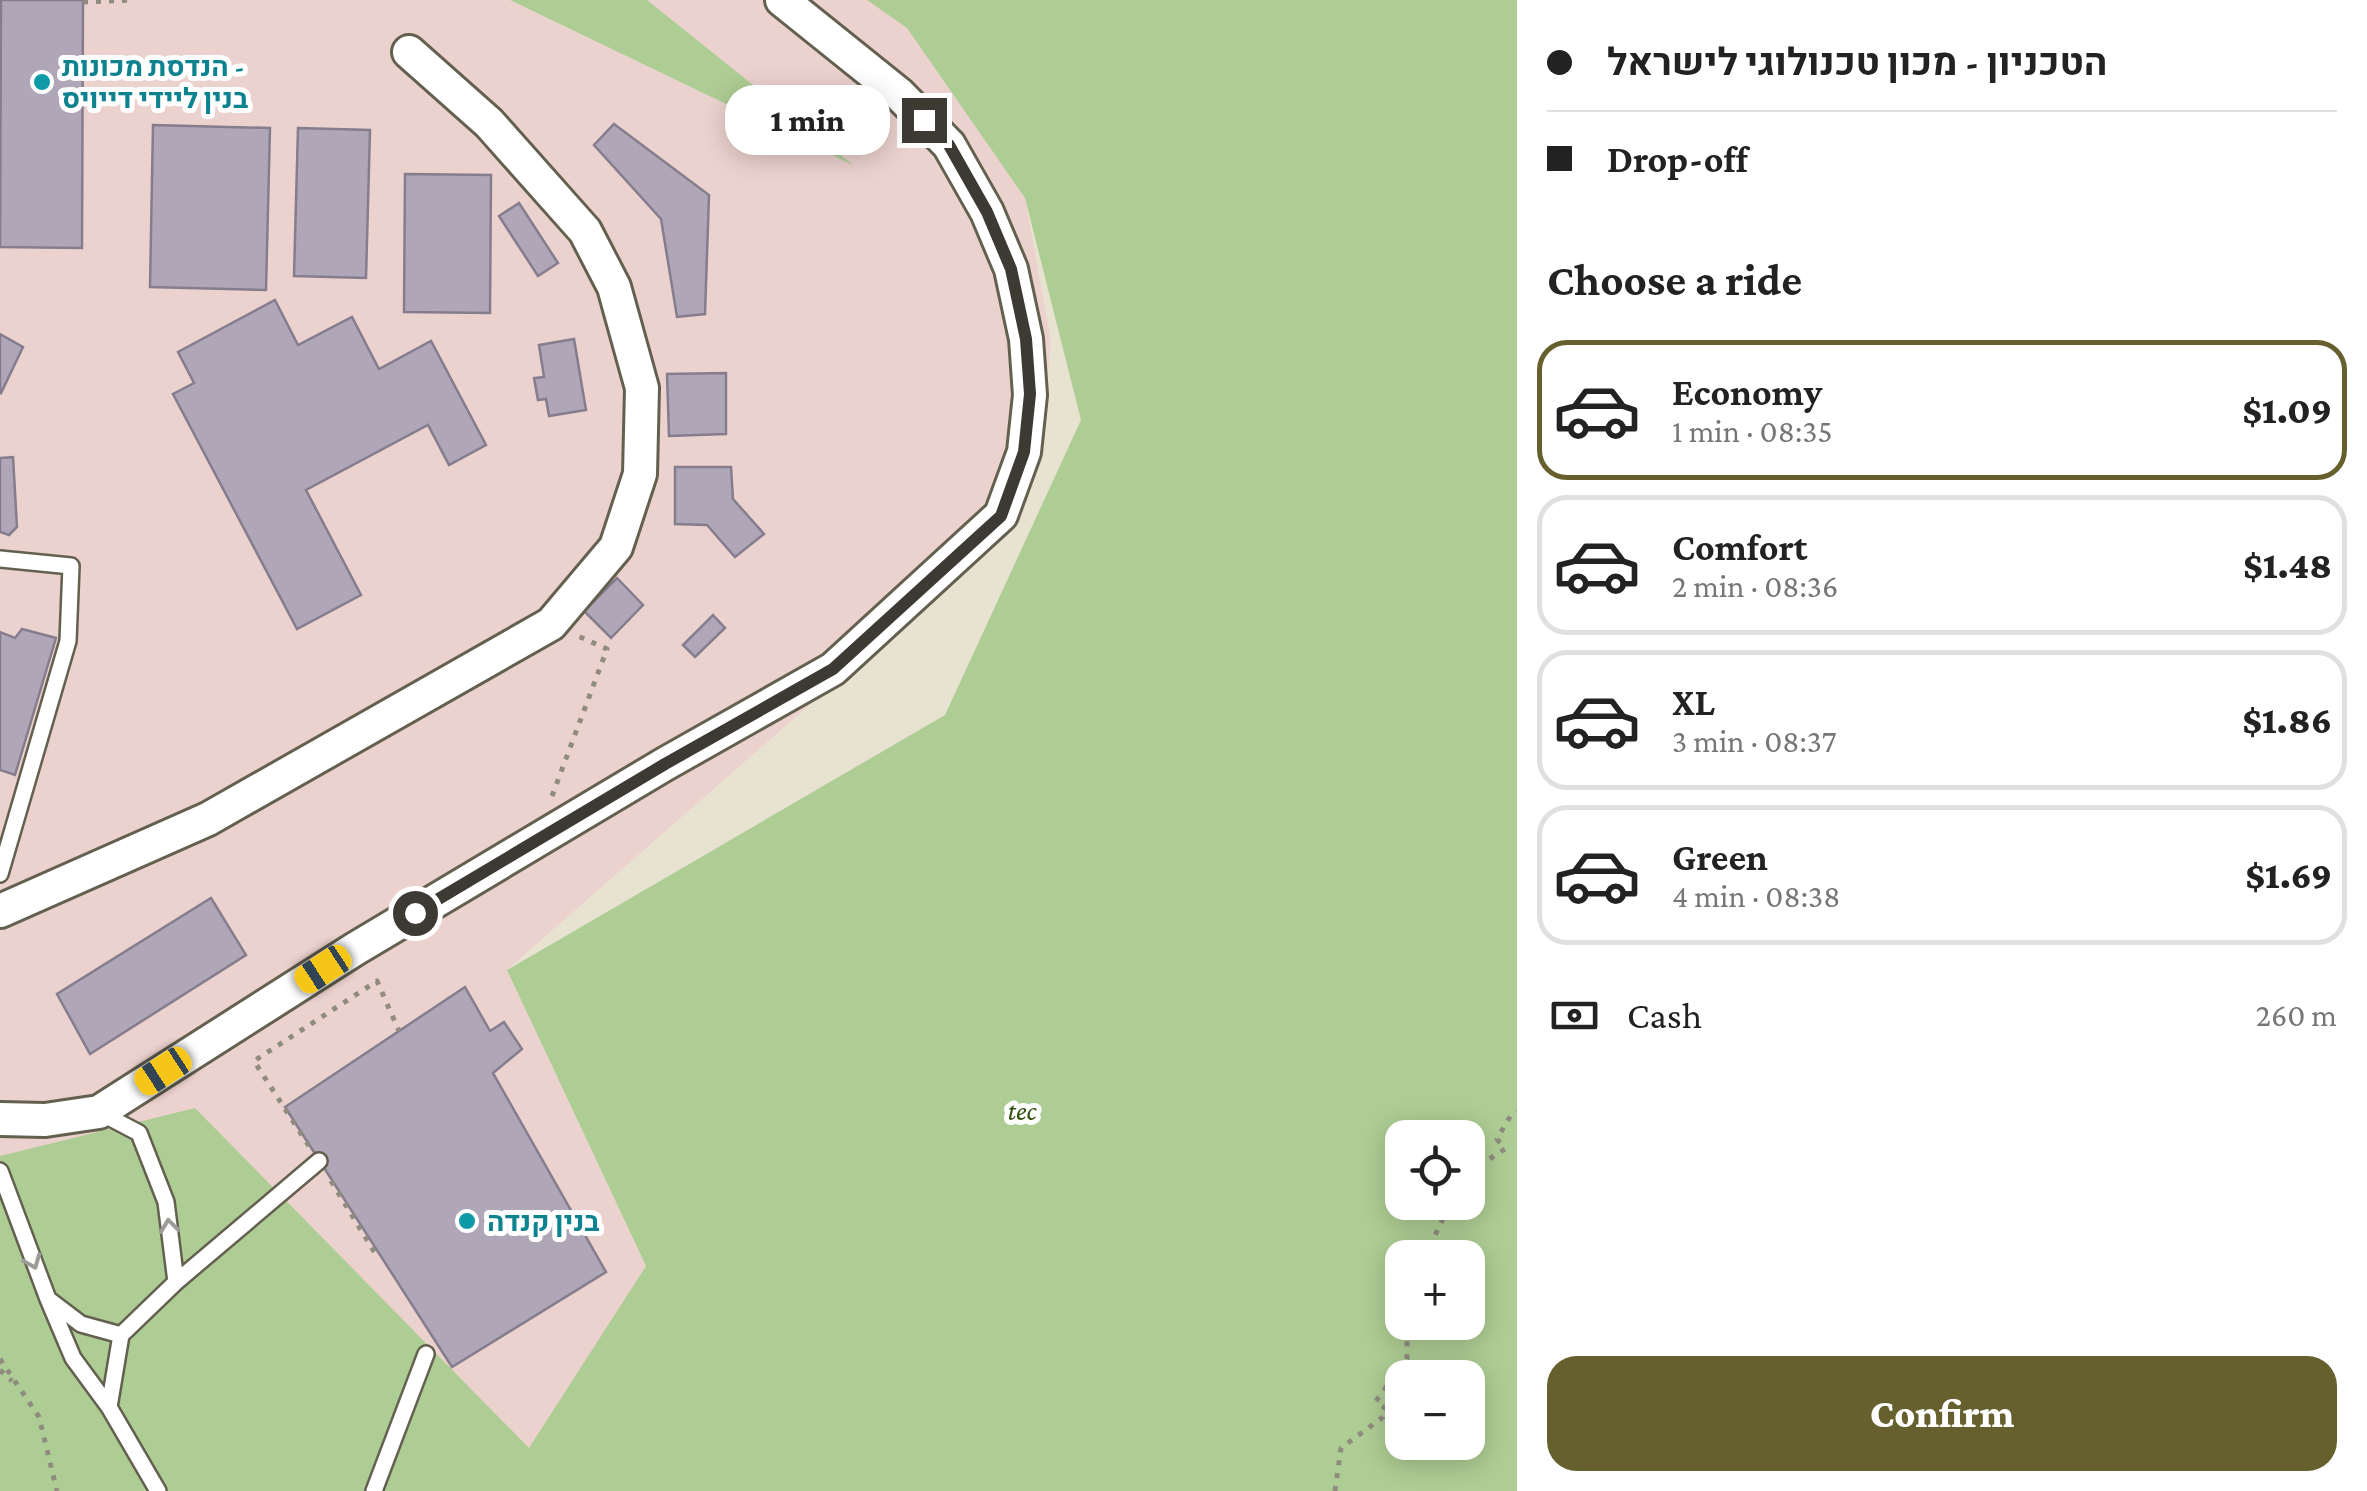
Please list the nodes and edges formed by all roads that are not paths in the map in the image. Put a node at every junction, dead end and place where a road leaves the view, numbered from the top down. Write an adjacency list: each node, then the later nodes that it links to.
1 (782, 0): 6 (street)
2 (409, 52): 5 (street)
3 (0, 559): 4 (lane)
4 (0, 874)
5 (0, 910)
6 (99, 1112): 7 (street); 10 (lane, one-way to 6)
7 (0, 1119)
8 (319, 1161): 10 (lane)
9 (0, 1170): 11 (lane, one-way to 11)
10 (176, 1282): 12 (lane)
11 (48, 1299): 12 (lane); 14 (lane)
12 (121, 1335): 14 (lane)
13 (426, 1354): 16 (lane)
14 (110, 1407): 15 (lane)
15 (158, 1491)
16 (374, 1491)

